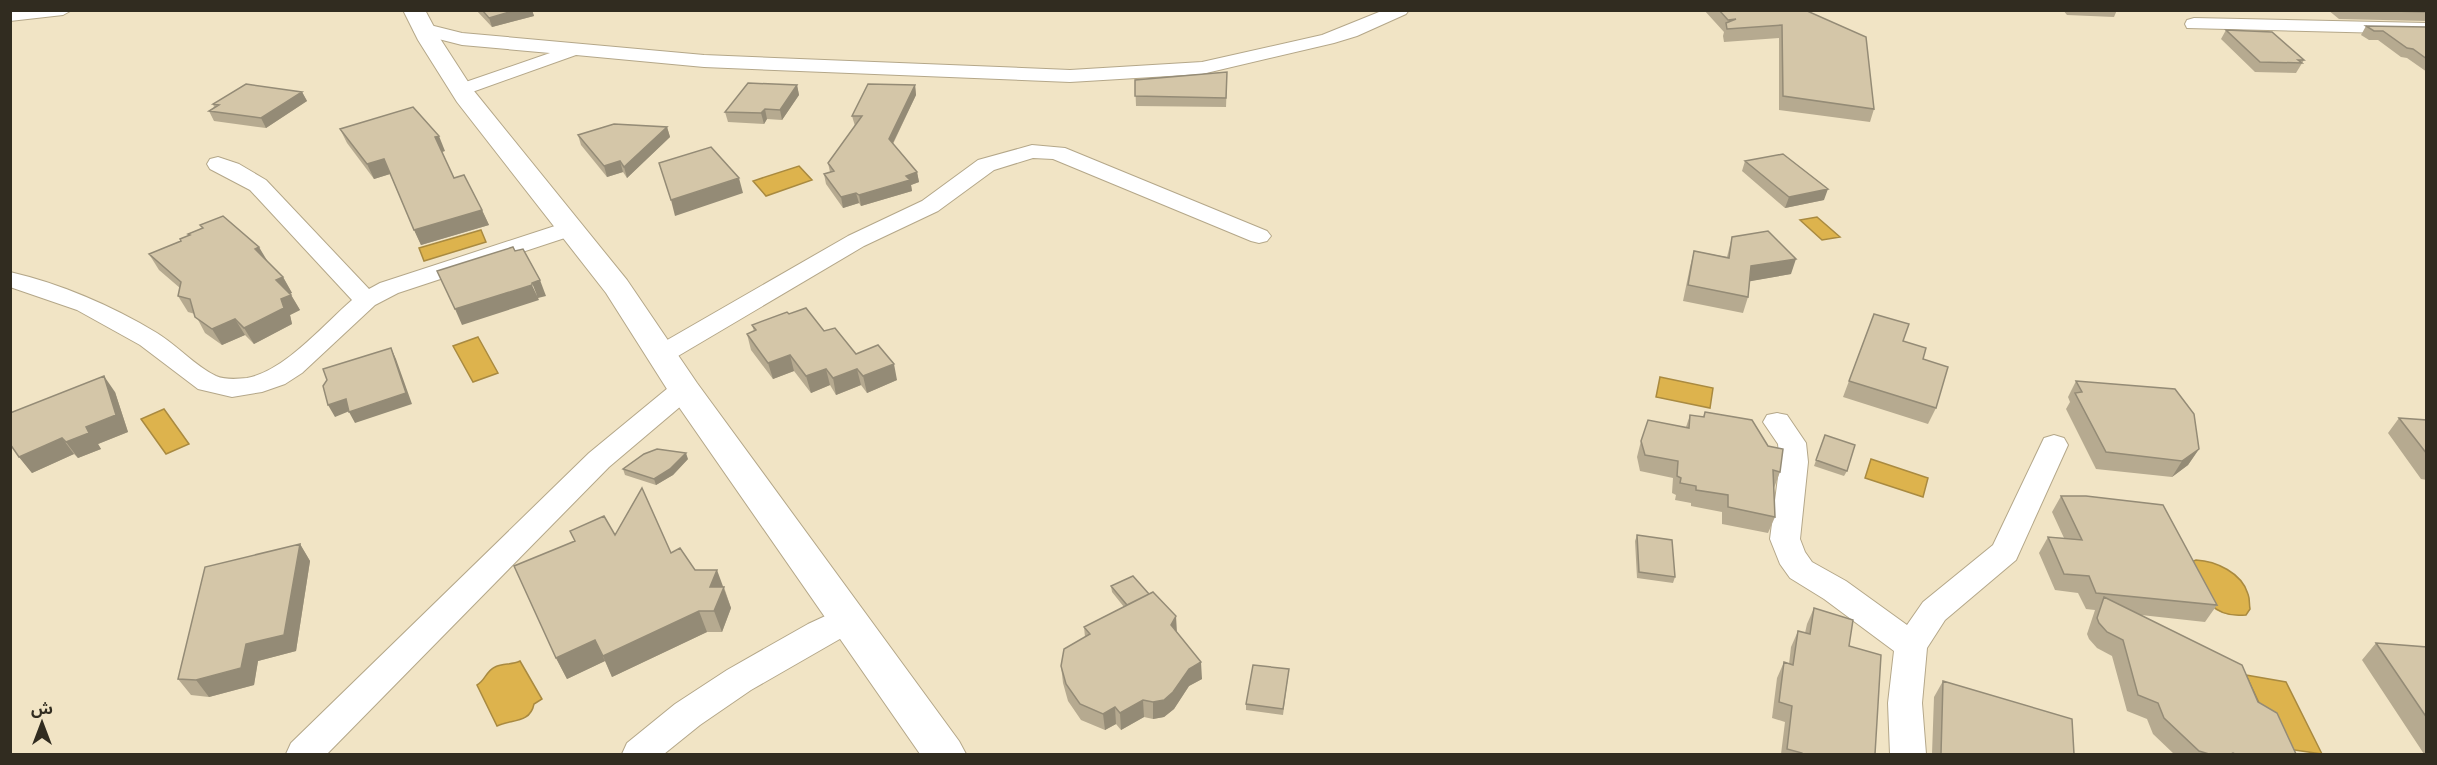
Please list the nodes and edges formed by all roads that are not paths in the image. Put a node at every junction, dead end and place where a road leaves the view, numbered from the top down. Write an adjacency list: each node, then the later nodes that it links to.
1 (63, 10): 3 (street)
2 (1400, 10): 7 (street)
3 (10, 16)
4 (418, 20): 7 (street); 8 (street)
5 (2194, 24): 6 (street)
6 (2427, 29)
7 (575, 51): 8 (street)
8 (461, 90): 10 (street)
9 (218, 164): 13 (street)
10 (572, 228): 13 (street); 14 (street)
11 (1259, 236): 14 (street)
12 (10, 279): 13 (street)
13 (366, 300)
14 (664, 353): 15 (street)
15 (684, 389): 18 (street); 20 (street)
16 (1777, 422): 19 (street)
17 (2054, 445): 19 (street)
18 (847, 619): 21 (street); 22 (street)
19 (1911, 646): 23 (street)
20 (304, 754)
21 (640, 754)
22 (944, 754)
23 (1908, 754)

